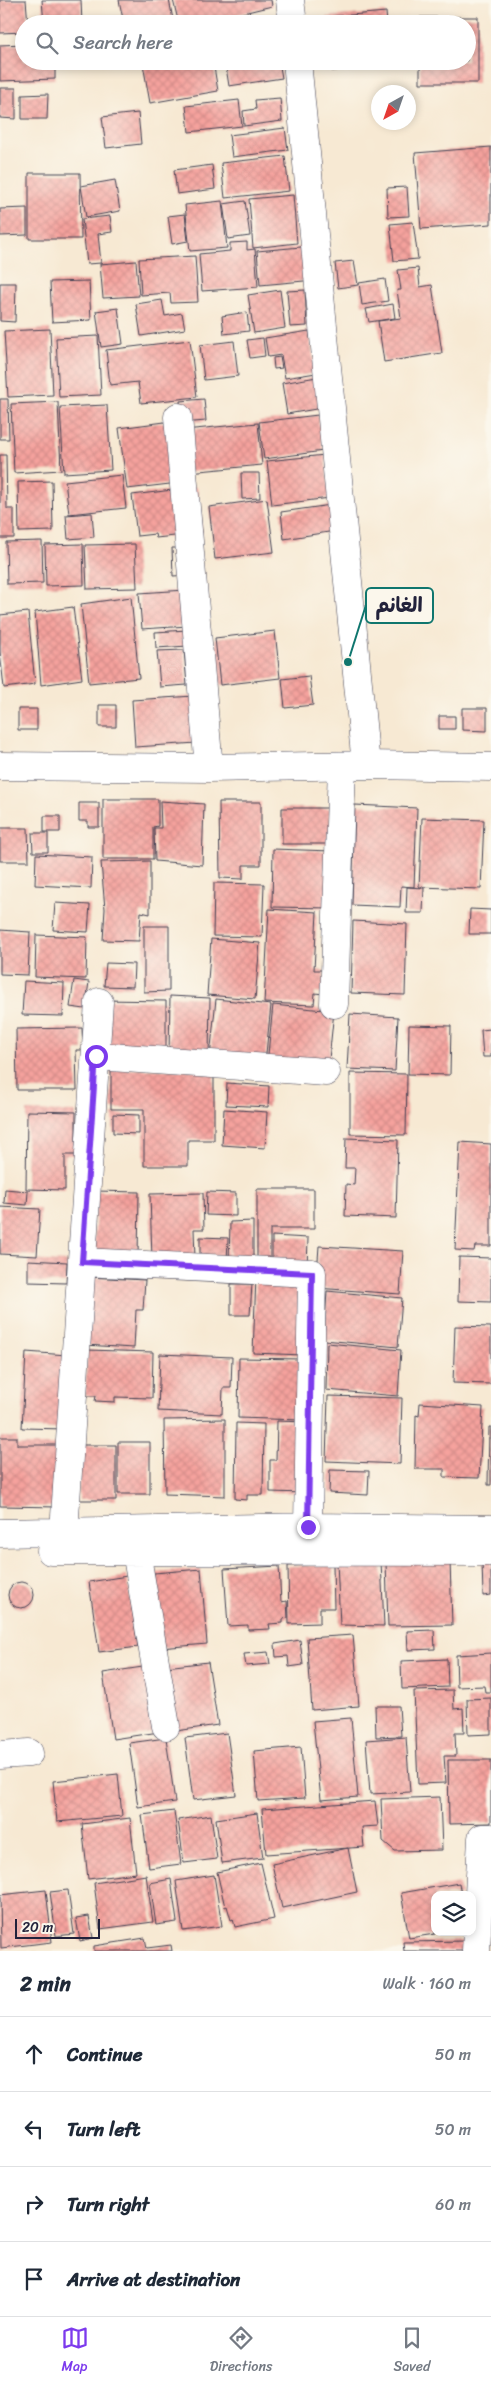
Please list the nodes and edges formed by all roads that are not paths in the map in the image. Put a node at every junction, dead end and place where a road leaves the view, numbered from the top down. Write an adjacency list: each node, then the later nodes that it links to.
1 (290, 0): 2 (street)
2 (292, 15)
3 (299, 70): 5 (street)
4 (178, 417): 8 (street)
5 (354, 765): 7 (street); 8 (street); 10 (street)
6 (0, 766): 8 (street)
7 (491, 767)
8 (209, 768)
9 (99, 1002): 11 (street)
10 (334, 1004)
11 (96, 1056): 12 (street); 13 (street)
12 (326, 1072)
13 (82, 1262): 14 (street); 16 (street)
14 (308, 1527): 15 (street); 16 (street)
15 (491, 1529)
16 (64, 1532): 17 (street)
17 (0, 1533)
18 (0, 1551): 19 (street)
19 (136, 1551): 20 (street); 21 (street)
20 (491, 1552)
21 (166, 1726)
22 (29, 1753): 23 (street)
23 (0, 1755)
24 (491, 1838): 25 (street)
25 (476, 1951)

